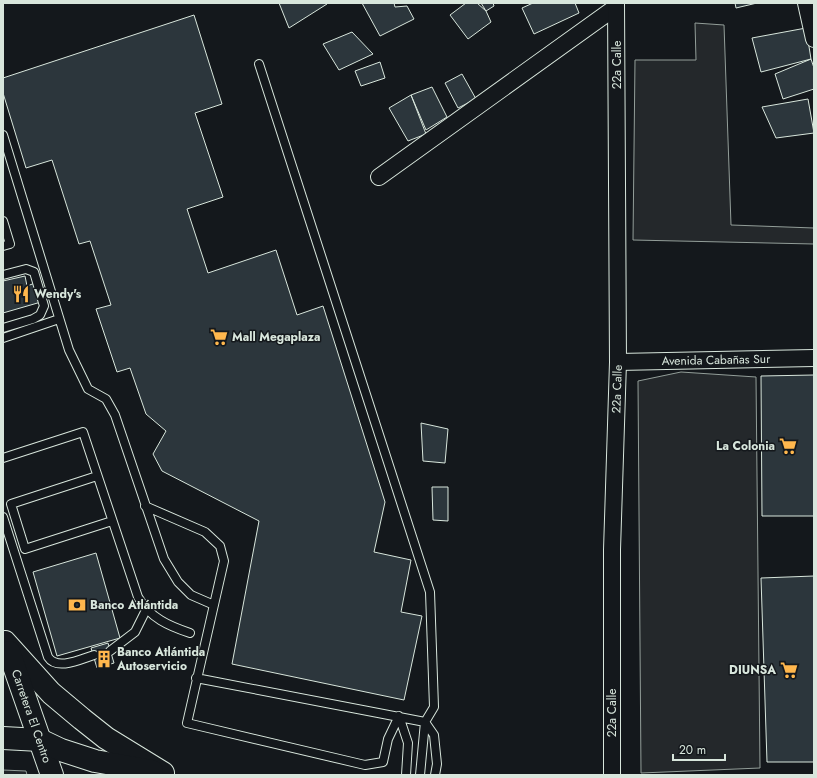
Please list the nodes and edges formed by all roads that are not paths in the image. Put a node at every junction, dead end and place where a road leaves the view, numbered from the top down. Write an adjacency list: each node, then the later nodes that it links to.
1 (806, 3): 3 (street)
2 (616, 5): 6 (street); 14 (street, 22a Calle)
3 (814, 39)
4 (259, 64): 28 (lane)
5 (3, 134): 10 (lane)
6 (379, 177)
7 (3, 221): 8 (lane)
8 (3, 246)
9 (3, 276): 11 (lane)
10 (59, 319): 12 (lane); 17 (lane)
11 (3, 328)
12 (3, 338)
13 (814, 358): 14 (street, Avenida Cabañas Sur)
14 (618, 362): 36 (street, 22a Calle)
15 (3, 458): 16 (lane)
16 (97, 476): 19 (lane); 19 (lane)
17 (145, 506): 20 (lane); 20 (lane)
18 (3, 517): 25 (lane)
19 (112, 521): 21 (lane)
20 (214, 605): 26 (lane)
21 (146, 610): 22 (lane); 24 (lane)
22 (190, 633)
23 (4, 639): 30 (main road, Carretera El Centro); 31 (main road)
24 (110, 651)
25 (94, 656)
26 (196, 678): 27 (lane); 27 (lane)
27 (399, 716): 28 (lane); 33 (lane)
28 (425, 722): 34 (lane); 35 (lane)
29 (3, 738): 30 (main road)
30 (40, 740): 31 (main road); 32 (main road, Carretera El Centro)
31 (165, 774)
32 (52, 775)
33 (406, 775)
34 (420, 775)
35 (434, 775)
36 (612, 775)

